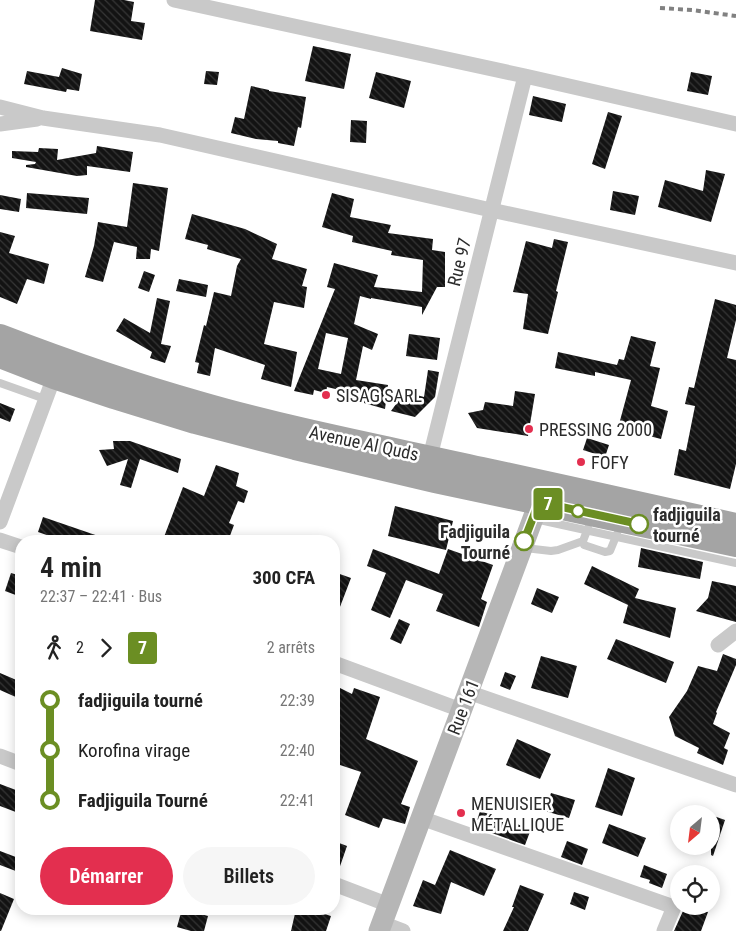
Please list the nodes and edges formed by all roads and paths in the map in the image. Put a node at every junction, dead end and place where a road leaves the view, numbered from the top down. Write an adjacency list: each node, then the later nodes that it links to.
1 (174, 0): 2 (street)
2 (525, 76): 6 (street); 7 (street, Rue 97)
3 (0, 107): 4 (street)
4 (43, 118): 5 (street); 7 (street)
5 (0, 124)
6 (736, 124)
7 (492, 210): 8 (street); 14 (street, Rue 97)
8 (736, 263)
9 (0, 336): 14 (main road, Avenue Al Quds)
10 (0, 356): 11 (main road, Avenue Al Quds)
11 (54, 377): 13 (street); 15 (main road, Avenue Al Quds)
12 (0, 383): 13 (lane)
13 (46, 399): 16 (street)
14 (430, 457): 15 (main road, Avenue Al Quds)
15 (539, 501): 17 (main road, Avenue Al Quds); 18 (main road, Avenue Al Quds); 24 (street, Rue 161)
16 (0, 522)
17 (590, 522): 19 (main road, Avenue Al Quds); 21 (lane)
18 (736, 525)
19 (618, 528): 21 (lane); 23 (main road, Avenue Al Quds); 25 (lane, Avenue Al Quds)
20 (0, 540): 22 (street)
21 (584, 541): 24 (lane)
22 (15, 545)
23 (736, 545)
24 (522, 548): 29 (street, Rue 161)
25 (736, 563)
26 (736, 631): 27 (street)
27 (718, 645)
28 (340, 665): 29 (street)
29 (465, 701): 32 (street); 33 (street, Rue 161)
30 (0, 756): 31 (street)
31 (15, 762)
32 (736, 784)
33 (421, 818): 35 (street, Rue 161); 37 (street)
34 (340, 888): 35 (street)
35 (383, 920): 36 (street)
36 (403, 931)
37 (664, 931)

